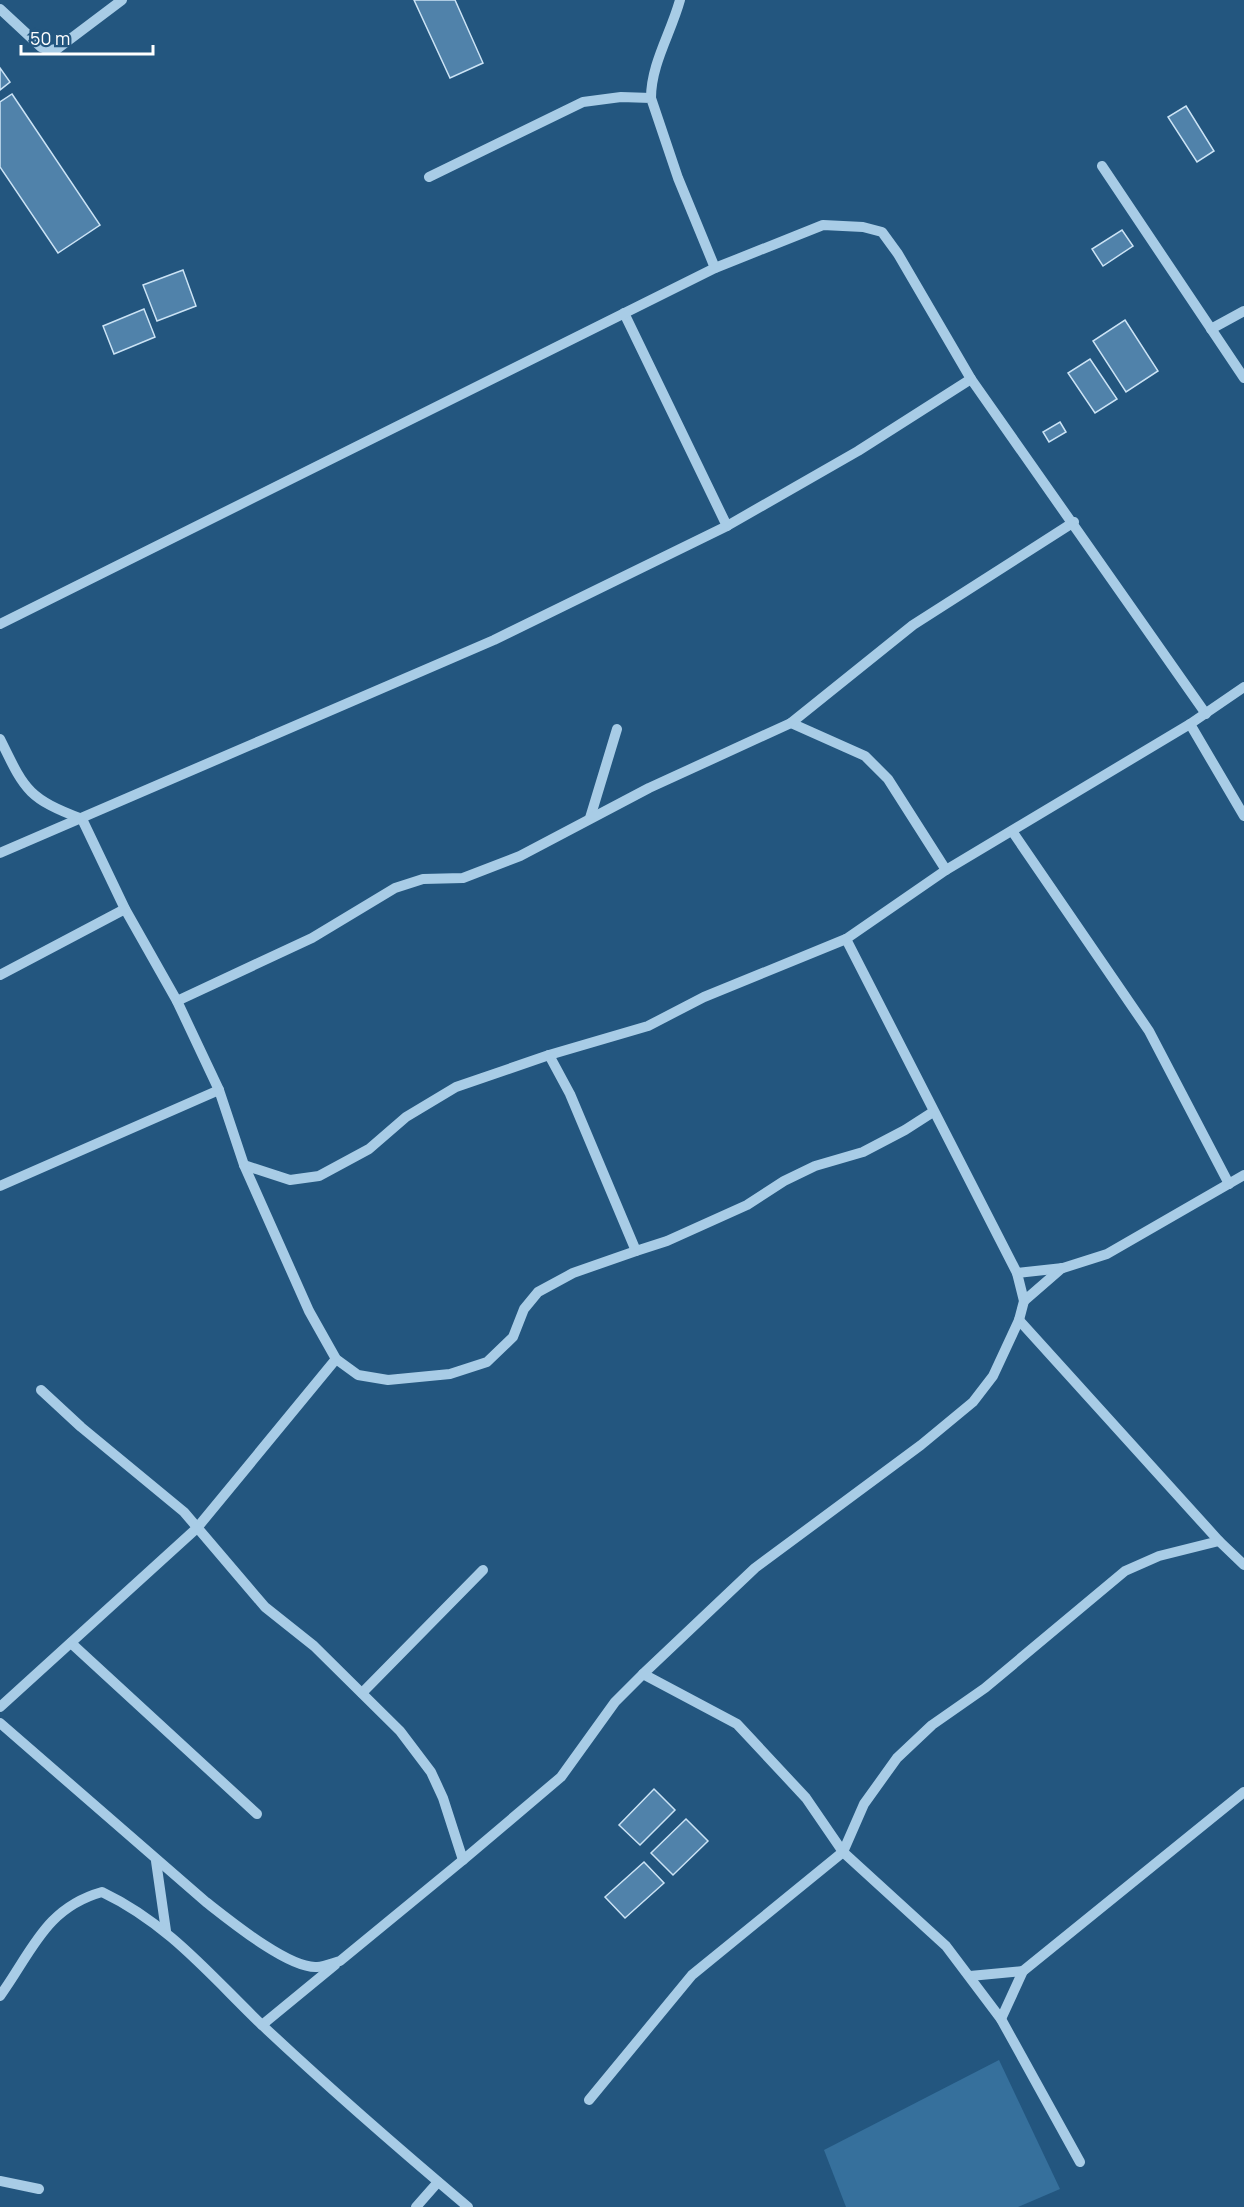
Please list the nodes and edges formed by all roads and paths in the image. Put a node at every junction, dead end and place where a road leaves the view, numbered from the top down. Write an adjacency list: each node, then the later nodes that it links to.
1 (122, 0): 3 (street)
2 (680, 0): 4 (street)
3 (0, 9)
4 (651, 98): 6 (street); 7 (street)
5 (1102, 166): 10 (street)
6 (429, 177)
7 (715, 268): 9 (street); 12 (street)
8 (1244, 311): 10 (street)
9 (624, 313): 14 (street); 15 (street)
10 (1211, 329): 11 (street)
11 (1244, 378)
12 (971, 379): 13 (street); 14 (street)
13 (1074, 522): 17 (street); 18 (street)
14 (727, 526): 24 (street)
15 (0, 624)
16 (1244, 687): 17 (street)
17 (1206, 714): 19 (street)
18 (791, 723): 23 (street); 27 (street)
19 (1190, 724): 22 (street); 25 (street)
20 (617, 729): 23 (street)
21 (0, 739): 24 (street)
22 (1244, 816)
23 (590, 818): 31 (street)
24 (82, 819): 26 (street); 28 (street)
25 (1012, 831): 27 (street); 37 (street)
26 (0, 853)
27 (946, 870): 29 (street)
28 (125, 909): 30 (street); 31 (street)
29 (846, 939): 32 (street); 34 (street)
30 (0, 975)
31 (177, 1001): 33 (street)
32 (549, 1055): 35 (street); 39 (street)
33 (219, 1090): 35 (street); 38 (street)
34 (933, 1112): 39 (street); 41 (street)
35 (244, 1165): 44 (street)
36 (1244, 1175): 37 (street)
37 (1229, 1184): 40 (street)
38 (0, 1186)
39 (636, 1251): 44 (street)
40 (1063, 1268): 41 (street); 42 (street)
41 (1017, 1273): 42 (street)
42 (1024, 1301): 43 (street)
43 (1019, 1320): 47 (street); 51 (street)
44 (336, 1359): 46 (street)
45 (41, 1390): 46 (street)
46 (197, 1528): 50 (street); 52 (street)
47 (1219, 1541): 48 (street); 58 (street)
48 (1244, 1565)
49 (483, 1570): 52 (street)
50 (71, 1643): 53 (street); 57 (street)
51 (643, 1674): 58 (street); 59 (street)
52 (362, 1693): 59 (street)
53 (0, 1707)
54 (0, 1723): 60 (street)
55 (1241, 1795): 56 (street); 63 (street)
56 (1244, 1809)
57 (258, 1814)
58 (843, 1852): 64 (street); 68 (street)
59 (463, 1860): 62 (street)
60 (156, 1861): 61 (street); 62 (street)
61 (166, 1931): 65 (street); 67 (street)
62 (340, 1961): 67 (street)
63 (1023, 1971): 64 (street); 66 (street)
64 (970, 1976): 66 (street)
65 (0, 1996)
66 (1001, 2019): 69 (street)
67 (262, 2025): 71 (street)
68 (589, 2100)
69 (1080, 2162)
70 (0, 2181): 72 (street)
71 (438, 2182): 73 (street); 74 (street)
72 (39, 2188)
73 (416, 2207)
74 (468, 2207)

